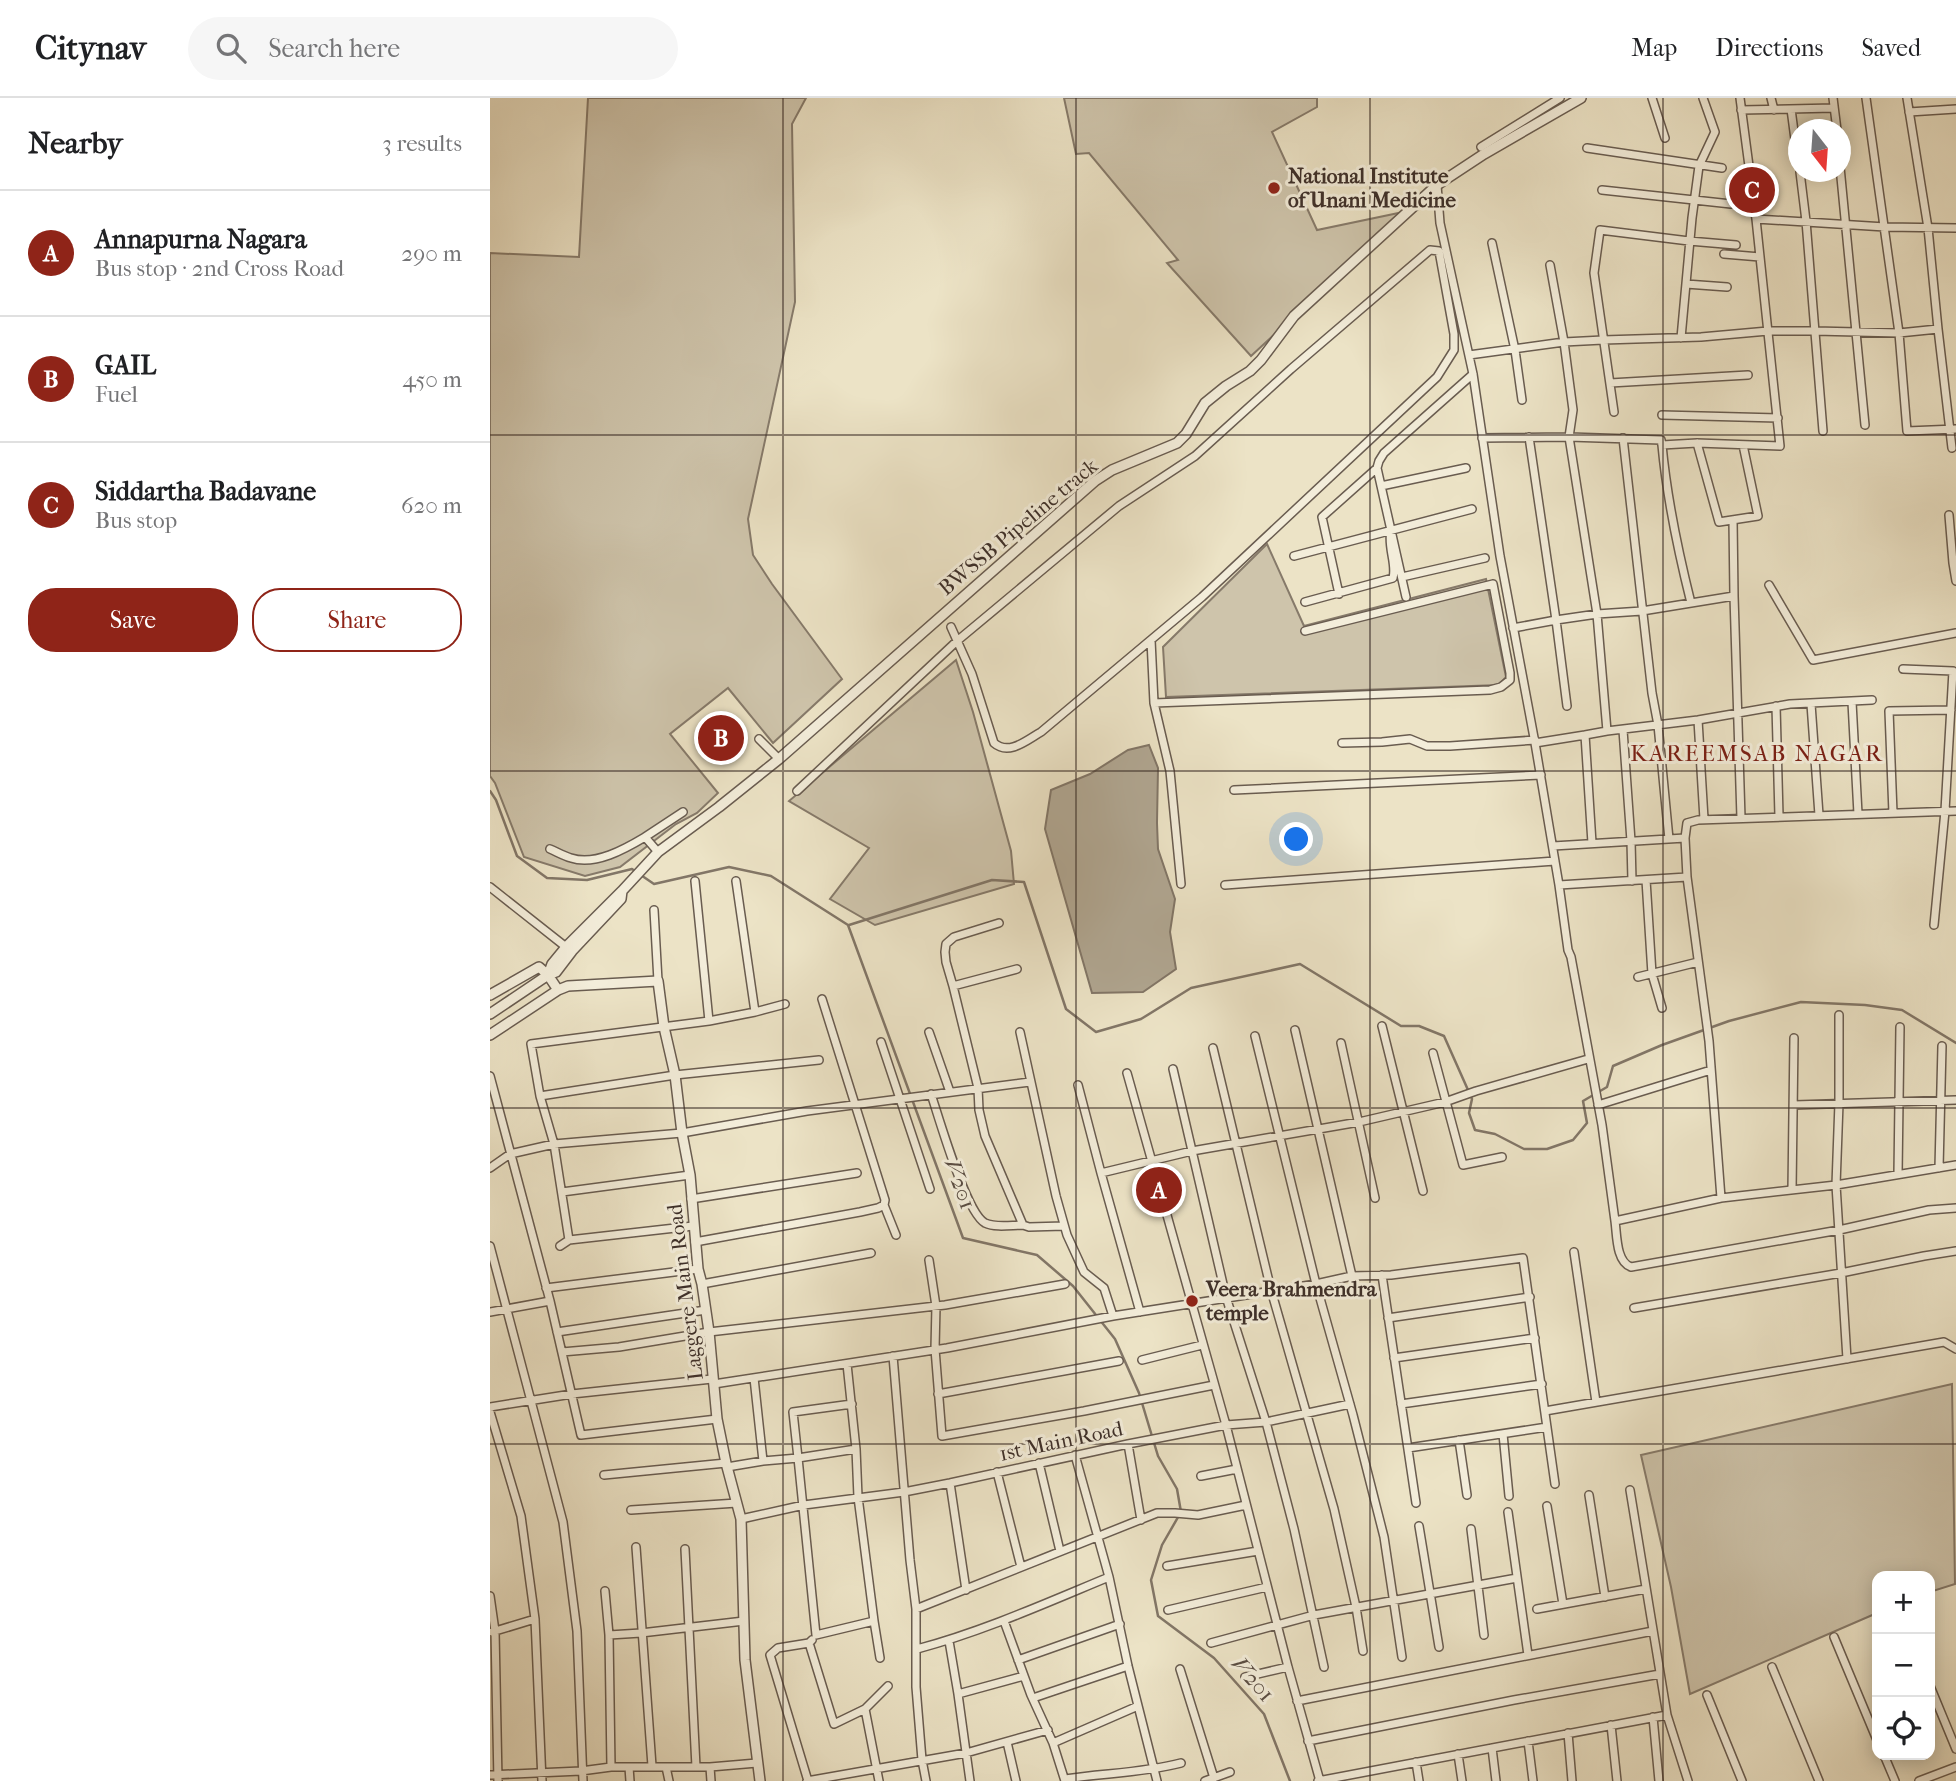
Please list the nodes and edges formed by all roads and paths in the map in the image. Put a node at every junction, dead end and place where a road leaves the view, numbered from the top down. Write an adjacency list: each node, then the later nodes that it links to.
1 (1560, 98): 19 (street)
2 (1581, 98): 25 (street, BWSSB Pipeline track)
3 (1652, 98): 18 (street)
4 (1703, 98): 21 (street)
5 (1740, 98): 13 (street)
6 (1771, 98): 14 (street)
7 (1833, 98): 10 (street)
8 (1866, 98): 32 (street)
9 (1907, 98): 15 (street)
10 (1835, 108): 11 (street); 17 (street)
11 (1791, 109): 14 (street); 16 (street)
12 (1956, 109): 15 (street)
13 (1741, 110): 14 (street); 29 (street)
14 (1774, 110)
15 (1909, 112): 33 (street)
16 (1792, 119)
17 (1836, 119)
18 (1665, 138)
19 (1480, 146)
20 (1587, 148): 21 (street)
21 (1699, 166): 22 (street); 27 (street)
22 (1722, 169)
23 (1801, 182): 30 (street)
24 (1842, 182): 31 (street)
25 (1437, 185): 52 (street); 116 (street, BWSSB Pipeline track)
26 (1602, 190): 27 (street)
27 (1694, 200): 28 (street); 35 (street)
28 (1731, 204)
29 (1756, 219): 30 (street); 39 (street)
30 (1807, 221): 31 (street); 45 (street)
31 (1846, 224): 32 (street); 46 (street)
32 (1885, 227): 33 (street); 47 (street)
33 (1928, 228): 34 (street); 43 (street)
34 (1956, 228)
35 (1689, 241): 37 (street); 41 (street); 49 (street)
36 (1492, 243): 51 (street)
37 (1737, 245)
38 (1724, 254): 39 (street)
39 (1760, 257): 44 (street)
40 (1550, 265): 50 (street)
41 (1686, 284): 42 (street); 48 (street)
42 (1727, 286)
43 (1938, 329): 47 (street); 61 (street)
44 (1768, 331): 45 (street); 48 (street); 59 (street)
45 (1815, 331): 46 (street); 62 (street)
46 (1856, 331): 47 (street); 60 (street)
47 (1899, 333): 61 (street)
48 (1681, 338): 49 (street)
49 (1603, 340): 50 (street); 55 (street)
50 (1564, 342): 51 (street); 64 (street)
51 (1515, 350): 52 (street); 56 (street)
52 (1469, 355): 53 (street)
53 (1472, 374): 65 (street); 71 (street)
54 (1748, 375): 55 (street)
55 (1610, 383): 57 (street)
56 (1522, 400)
57 (1614, 412)
58 (1662, 415): 59 (street)
59 (1778, 418): 69 (street)
60 (1865, 425)
61 (1953, 429): 70 (street)
62 (1823, 431)
63 (1529, 437): 64 (street); 65 (street); 92 (street)
64 (1569, 437): 66 (street); 91 (street)
65 (1482, 438): 94 (street)
66 (1623, 438): 68 (street); 90 (street)
67 (1698, 443): 68 (street); 69 (street); 76 (street)
68 (1662, 445): 89 (street)
69 (1743, 445): 76 (street)
70 (1952, 448)
71 (1377, 468): 73 (street); 78 (street)
72 (1466, 468): 73 (street)
73 (1381, 486): 77 (street)
74 (1472, 509): 77 (street)
75 (1949, 515): 81 (street)
76 (1733, 520): 86 (street)
77 (1391, 530): 78 (street); 82 (street); 85 (street)
78 (1328, 547): 79 (street); 85 (street)
79 (1294, 556)
80 (1485, 558): 82 (street)
81 (1955, 563): 83 (street)
82 (1402, 577): 87 (street)
83 (1956, 581)
84 (1769, 585): 96 (street)
85 (1339, 594): 88 (street)
86 (1734, 596): 89 (street); 107 (street)
87 (1406, 597)
88 (1305, 602)
89 (1691, 603): 90 (street)
90 (1642, 611): 91 (street); 109 (street)
91 (1597, 614): 92 (street); 111 (street)
92 (1556, 620): 94 (street); 104 (street)
93 (951, 626): 98 (street)
94 (1513, 628): 114 (street)
95 (1305, 632): 102 (street)
96 (1956, 633)
97 (1151, 640): 98 (street); 98 (street); 102 (street)
98 (957, 641): 119 (street)
99 (1903, 669): 106 (street)
100 (1872, 700): 101 (street)
101 (1852, 702): 103 (street); 124 (street)
102 (1154, 703): 143 (street)
103 (1811, 704): 105 (street); 125 (street)
104 (1567, 706)
105 (1776, 706): 107 (street); 126 (street)
106 (1951, 710): 120 (street); 123 (street)
107 (1737, 713): 108 (street); 127 (street)
108 (1698, 720): 109 (street); 128 (street)
109 (1658, 725): 110 (street); 131 (street)
110 (1623, 730): 111 (street); 132 (street)
111 (1607, 731): 112 (street)
112 (1585, 736): 114 (street); 133 (street)
113 (759, 739): 116 (street)
114 (1535, 741): 115 (street); 117 (street)
115 (1342, 743)
116 (779, 759): 136 (street, BWSSB Pipeline track)
117 (1541, 775): 118 (street); 134 (street)
118 (1234, 790)
119 (797, 791)
120 (1945, 811): 121 (street); 123 (street); 150 (street)
121 (1956, 811)
122 (684, 812): 129 (street)
123 (1894, 813): 124 (street)
124 (1858, 814): 125 (street)
125 (1819, 815): 126 (street)
126 (1779, 816): 127 (street)
127 (1741, 818): 128 (street)
128 (1704, 819): 130 (street)
129 (645, 837): 135 (street); 136 (street)
130 (1685, 838): 131 (street); 138 (street)
131 (1668, 839): 132 (street)
132 (1631, 841): 133 (street); 142 (street)
133 (1592, 843): 134 (street)
134 (1553, 846): 137 (street)
135 (550, 849)
136 (658, 852): 147 (street, BWSSB Pipeline track)
137 (1555, 861): 144 (street); 145 (street)
138 (1687, 877): 140 (street); 152 (street)
139 (695, 880): 167 (street)
140 (1646, 880): 142 (street); 154 (street)
141 (736, 881): 164 (street)
142 (1632, 881): 145 (street)
143 (1181, 884)
144 (1225, 885)
145 (1559, 885): 182 (street)
146 (490, 887): 151 (street)
147 (622, 891): 151 (street); 155 (street)
148 (654, 910): 157 (street)
149 (999, 923): 158 (street)
150 (1934, 925)
151 (566, 947): 155 (street)
152 (1698, 962): 154 (street); 185 (street)
153 (1017, 970): 158 (street)
154 (1652, 974): 156 (street); 163 (street)
155 (548, 975): 159 (street); 160 (street); 165 (street)
156 (1638, 977)
157 (658, 981): 159 (street); 169 (street, Laggere Main Road)
158 (953, 986): 191 (street)
159 (558, 990): 174 (street)
160 (490, 995)
161 (822, 999): 202 (street)
162 (785, 1004): 164 (street)
163 (1662, 1008)
164 (755, 1012): 167 (street)
165 (490, 1014)
166 (1839, 1015): 201 (street)
167 (709, 1021): 169 (street)
168 (1382, 1026): 204 (street)
169 (664, 1027): 187 (street, Laggere Main Road); 194 (street)
170 (1900, 1027): 200 (street)
171 (1295, 1030): 206 (street)
172 (929, 1032): 192 (street)
173 (1020, 1032): 189 (street)
174 (490, 1035)
175 (1255, 1036): 208 (street)
176 (1794, 1038): 203 (street)
177 (881, 1042): 195 (street)
178 (1341, 1043): 205 (street)
179 (1942, 1046): 196 (street)
180 (1213, 1048): 210 (street)
181 (1433, 1053): 198 (street)
182 (1588, 1059): 198 (street); 199 (street)
183 (819, 1060): 187 (street)
184 (1173, 1069): 211 (street)
185 (1711, 1070): 199 (street); 228 (street)
186 (1127, 1073): 214 (street)
187 (675, 1075): 194 (street); 207 (street, Laggere Main Road)
188 (490, 1076): 212 (street)
189 (1030, 1082): 191 (street); 235 (street)
190 (1078, 1085): 219 (street)
191 (978, 1088): 192 (street); 233 (street)
192 (950, 1092): 193 (street)
193 (931, 1094): 195 (street); 233 (street)
194 (540, 1096): 209 (street)
195 (900, 1098): 202 (street); 223 (street)
196 (1941, 1100): 197 (street); 200 (street); 217 (street)
197 (1956, 1100)
198 (1445, 1102): 204 (street); 213 (street)
199 (1597, 1102): 232 (street)
200 (1899, 1102): 201 (street); 220 (street)
201 (1839, 1103): 203 (street); 222 (street)
202 (856, 1105): 207 (street); 230 (street)
203 (1794, 1105): 224 (street)
204 (1402, 1111): 205 (street); 225 (street)
205 (1359, 1122): 206 (street); 227 (street)
206 (1319, 1130): 208 (street); 249 (street)
207 (682, 1132): 209 (street); 221 (street, Laggere Main Road)
208 (1279, 1137): 210 (street); 252 (street)
209 (554, 1144): 212 (street); 226 (street)
210 (1235, 1144): 211 (street); 254 (street)
211 (1192, 1151): 214 (street); 255 (street)
212 (510, 1154): 216 (street); 253 (street)
213 (1502, 1157)
214 (1151, 1162): 219 (street); 258 (street)
215 (1956, 1165): 217 (street)
216 (490, 1168)
217 (1939, 1168): 220 (street)
218 (857, 1172): 229 (street)
219 (1101, 1173): 264 (street)
220 (1898, 1174): 222 (street)
221 (690, 1175): 226 (street); 229 (street, Laggere Main Road)
222 (1836, 1185): 224 (street); 236 (street)
223 (930, 1189)
224 (1792, 1190): 228 (street)
225 (1423, 1191)
226 (562, 1192): 238 (street)
227 (1375, 1198)
228 (1721, 1198): 232 (street)
229 (691, 1199): 234 (street, Laggere Main Road)
230 (884, 1205): 237 (street); 239 (street)
231 (1956, 1208): 236 (street)
232 (1615, 1221): 236 (street)
233 (1023, 1225): 235 (street)
234 (693, 1226): 238 (street); 239 (street, Laggere Main Road)
235 (1064, 1226): 265 (street)
236 (1839, 1230): 247 (street)
237 (896, 1235)
238 (569, 1240): 241 (street)
239 (695, 1242): 246 (street, Laggere Main Road)
240 (490, 1246): 260 (street)
241 (560, 1246)
242 (1956, 1251): 247 (street)
243 (1573, 1252): 287 (street)
244 (871, 1253): 250 (street)
245 (929, 1261): 259 (street)
246 (698, 1269): 250 (street, Laggere Main Road); 253 (street)
247 (1841, 1273): 261 (street); 276 (street)
248 (1382, 1275): 249 (street); 256 (street); 266 (street)
249 (1352, 1276): 252 (street)
250 (702, 1284): 262 (street, Laggere Main Road)
251 (1065, 1284): 259 (street)
252 (1316, 1284): 254 (street); 289 (street)
253 (546, 1288): 257 (street)
254 (1270, 1290): 255 (street); 293 (street)
255 (1226, 1297): 258 (street); 295 (street)
256 (1530, 1297): 266 (street); 269 (street)
257 (550, 1301): 260 (street); 267 (street)
258 (1191, 1304): 264 (street); 270 (street)
259 (936, 1306): 268 (street); 271 (street)
260 (507, 1308): 263 (street); 286 (street)
261 (1634, 1308)
262 (706, 1310): 267 (street); 268 (street, Laggere Main Road)
263 (490, 1312)
264 (1140, 1312): 265 (street)
265 (1113, 1316): 271 (street)
266 (1388, 1318): 275 (street)
267 (557, 1332): 273 (street)
268 (709, 1332): 273 (street); 281 (street, Laggere Main Road)
269 (1535, 1338): 275 (street); 282 (street)
270 (1202, 1345): 277 (street); 283 (street)
271 (936, 1349): 274 (street); 285 (street)
272 (1956, 1349): 276 (street)
273 (562, 1352): 284 (street)
274 (893, 1356): 279 (street); 315 (street)
275 (1394, 1358): 290 (street)
276 (1847, 1359): 287 (street)
277 (1142, 1360)
278 (1119, 1361): 285 (street)
279 (847, 1364): 280 (street); 288 (street)
280 (754, 1378): 281 (street); 305 (street)
281 (713, 1381): 284 (street); 294 (street, Laggere Main Road)
282 (1542, 1384): 290 (street); 292 (street)
283 (1214, 1385): 285 (street); 296 (street)
284 (572, 1394): 286 (street); 294 (street)
285 (938, 1394)
286 (530, 1400): 291 (street); 423 (street)
287 (1596, 1402): 292 (street)
288 (852, 1404): 301 (street); 304 (street)
289 (1350, 1404): 293 (street, 1st Main Road); 348 (street)
290 (1401, 1404): 302 (street)
291 (490, 1410): 355 (street)
292 (1545, 1411): 297 (street)
293 (1308, 1414): 295 (street, 1st Main Road); 350 (street)
294 (717, 1419): 307 (street, Laggere Main Road)
295 (1266, 1422): 296 (street, 1st Main Road); 354 (street)
296 (1226, 1425): 300 (street, 1st Main Road); 308 (street)
297 (1547, 1427): 298 (street); 313 (street)
298 (1503, 1434): 299 (street); 318 (street)
299 (1459, 1440): 302 (street); 316 (street)
300 (1128, 1444): 303 (street, 1st Main Road); 328 (street)
301 (856, 1448): 304 (street); 319 (street)
302 (1408, 1448): 321 (street)
303 (1075, 1455): 306 (street, 1st Main Road); 331 (street)
304 (798, 1458): 305 (street); 322 (street)
305 (763, 1461): 307 (street)
306 (1039, 1463): 309 (street, 1st Main Road); 335 (street)
307 (726, 1465): 310 (street); 320 (street, Laggere Main Road)
308 (1237, 1469): 311 (street); 323 (street)
309 (997, 1472): 312 (street, 1st Main Road); 337 (street)
310 (604, 1475)
311 (1201, 1476)
312 (950, 1483): 315 (street, 1st Main Road); 343 (street)
313 (1555, 1484)
314 (1630, 1490): 342 (street)
315 (904, 1492): 319 (street, 1st Main Road); 351 (street)
316 (1467, 1495)
317 (1589, 1495): 347 (street)
318 (1509, 1496)
319 (858, 1497): 322 (street, 1st Main Road); 357 (street)
320 (737, 1503): 325 (street); 327 (street, Laggere Main Road)
321 (1416, 1503)
322 (804, 1505): 327 (street, 1st Main Road); 366 (street)
323 (1246, 1505): 328 (street); 334 (street)
324 (1547, 1506): 349 (street)
325 (631, 1510)
326 (1508, 1512): 339 (street)
327 (741, 1519): 356 (street, Laggere Main Road)
328 (1141, 1520): 331 (street)
329 (1419, 1526): 345 (street)
330 (1471, 1529): 340 (street)
331 (1098, 1535): 335 (street); 338 (street)
332 (636, 1547): 364 (street)
333 (685, 1549): 361 (street)
334 (1258, 1550): 336 (street); 341 (street)
335 (1060, 1551): 337 (street)
336 (1167, 1566)
337 (1021, 1567): 343 (street)
338 (1109, 1577): 358 (street); 359 (street)
339 (1517, 1578): 340 (street); 375 (street)
340 (1478, 1585): 345 (street); 367 (street)
341 (1267, 1587): 353 (street); 360 (street)
342 (1646, 1589): 347 (street); 362 (street)
343 (966, 1590): 351 (street)
344 (605, 1591): 365 (street)
345 (1430, 1594): 348 (street); 372 (street)
346 (490, 1596): 363 (street)
347 (1605, 1597): 349 (street)
348 (1395, 1600): 350 (street); 377 (street)
349 (1563, 1604): 352 (street)
350 (1356, 1607): 354 (street); 374 (street)
351 (916, 1609): 373 (street)
352 (1537, 1609)
353 (1168, 1610)
354 (1314, 1615): 360 (street); 381 (street)
355 (535, 1619): 363 (street); 424 (street)
356 (744, 1621): 361 (street); 412 (street, Laggere Main Road)
357 (874, 1621): 366 (street); 376 (street)
358 (1004, 1621): 369 (street); 378 (street)
359 (1120, 1624): 378 (street); 379 (street)
360 (1278, 1625): 371 (street); 380 (street)
361 (689, 1628): 364 (street); 417 (street)
362 (1653, 1631): 375 (street); 384 (street)
363 (492, 1632): 426 (street)
364 (641, 1633): 365 (street); 414 (street)
365 (609, 1635): 415 (street)
366 (816, 1635): 370 (street)
367 (1484, 1635)
368 (1834, 1637): 398 (street)
369 (949, 1641): 373 (street); 388 (street)
370 (809, 1643): 394 (street); 437 (street)
371 (1211, 1643)
372 (1439, 1647)
373 (917, 1650): 409 (street)
374 (1363, 1651)
375 (1528, 1655): 392 (street)
376 (880, 1657)
377 (1402, 1657)
378 (1018, 1660): 385 (street)
379 (1128, 1666): 391 (street); 393 (street)
380 (1288, 1667): 386 (street); 392 (street)
381 (1324, 1667)
382 (1772, 1667): 454 (street)
383 (1181, 1669): 429 (street)
384 (1661, 1674): 395 (street); 401 (street)
385 (1024, 1676): 388 (street); 391 (street)
386 (1245, 1677)
387 (888, 1686): 394 (street)
388 (958, 1693): 407 (street)
389 (1707, 1695): 453 (street)
390 (1935, 1697): 406 (street)
391 (1033, 1698): 399 (street)
392 (1297, 1701): 401 (street)
393 (1138, 1706): 404 (street); 422 (street)
394 (865, 1709): 421 (street)
395 (1667, 1714): 396 (street); 452 (street)
396 (1653, 1717): 397 (street); 451 (street)
397 (1611, 1725): 400 (street); 450 (street)
398 (1872, 1728)
399 (1048, 1730): 403 (street); 404 (street)
400 (1568, 1733): 402 (street); 449 (street)
401 (1308, 1741): 444 (street)
402 (1528, 1741): 405 (street); 448 (street)
403 (1007, 1742): 407 (street); 441 (street)
404 (1054, 1743): 430 (street)
405 (1492, 1748): 408 (street); 447 (street)
406 (1956, 1749)
407 (966, 1753): 409 (street); 440 (street)
408 (1458, 1754): 411 (street); 446 (street)
409 (922, 1760): 421 (street); 439 (street)
410 (1886, 1760): 455 (street)
411 (1416, 1762): 428 (street); 445 (street)
412 (757, 1763): 420 (street); 436 (street, Laggere Main Road)
413 (1181, 1763): 422 (street)
414 (652, 1766): 416 (street); 419 (street)
415 (611, 1767): 419 (street); 423 (street)
416 (666, 1767): 417 (street); 434 (street)
417 (696, 1767): 420 (street)
418 (1956, 1767): 456 (street)
419 (629, 1768): 433 (street)
420 (710, 1768): 435 (street)
421 (876, 1768): 437 (street); 438 (street)
422 (1154, 1770): 427 (street); 442 (street)
423 (581, 1771): 424 (street); 432 (street)
424 (541, 1772): 426 (street); 431 (street)
425 (1230, 1772): 429 (street)
426 (495, 1777)
427 (1113, 1777): 430 (street)
428 (1357, 1777): 444 (street)
429 (1214, 1778): 443 (street)
430 (1065, 1780)
431 (542, 1781)
432 (583, 1781)
433 (630, 1781)
434 (669, 1781)
435 (711, 1781)
436 (760, 1781)
437 (808, 1781)
438 (878, 1781)
439 (926, 1781)
440 (970, 1781)
441 (1016, 1781)
442 (1157, 1781)
443 (1205, 1781)
444 (1320, 1781)
445 (1419, 1781)
446 (1462, 1781)
447 (1496, 1781)
448 (1533, 1781)
449 (1572, 1781)
450 (1617, 1781)
451 (1659, 1781)
452 (1688, 1781)
453 (1742, 1781)
454 (1819, 1781)
455 (1895, 1781)
456 (1919, 1781)

